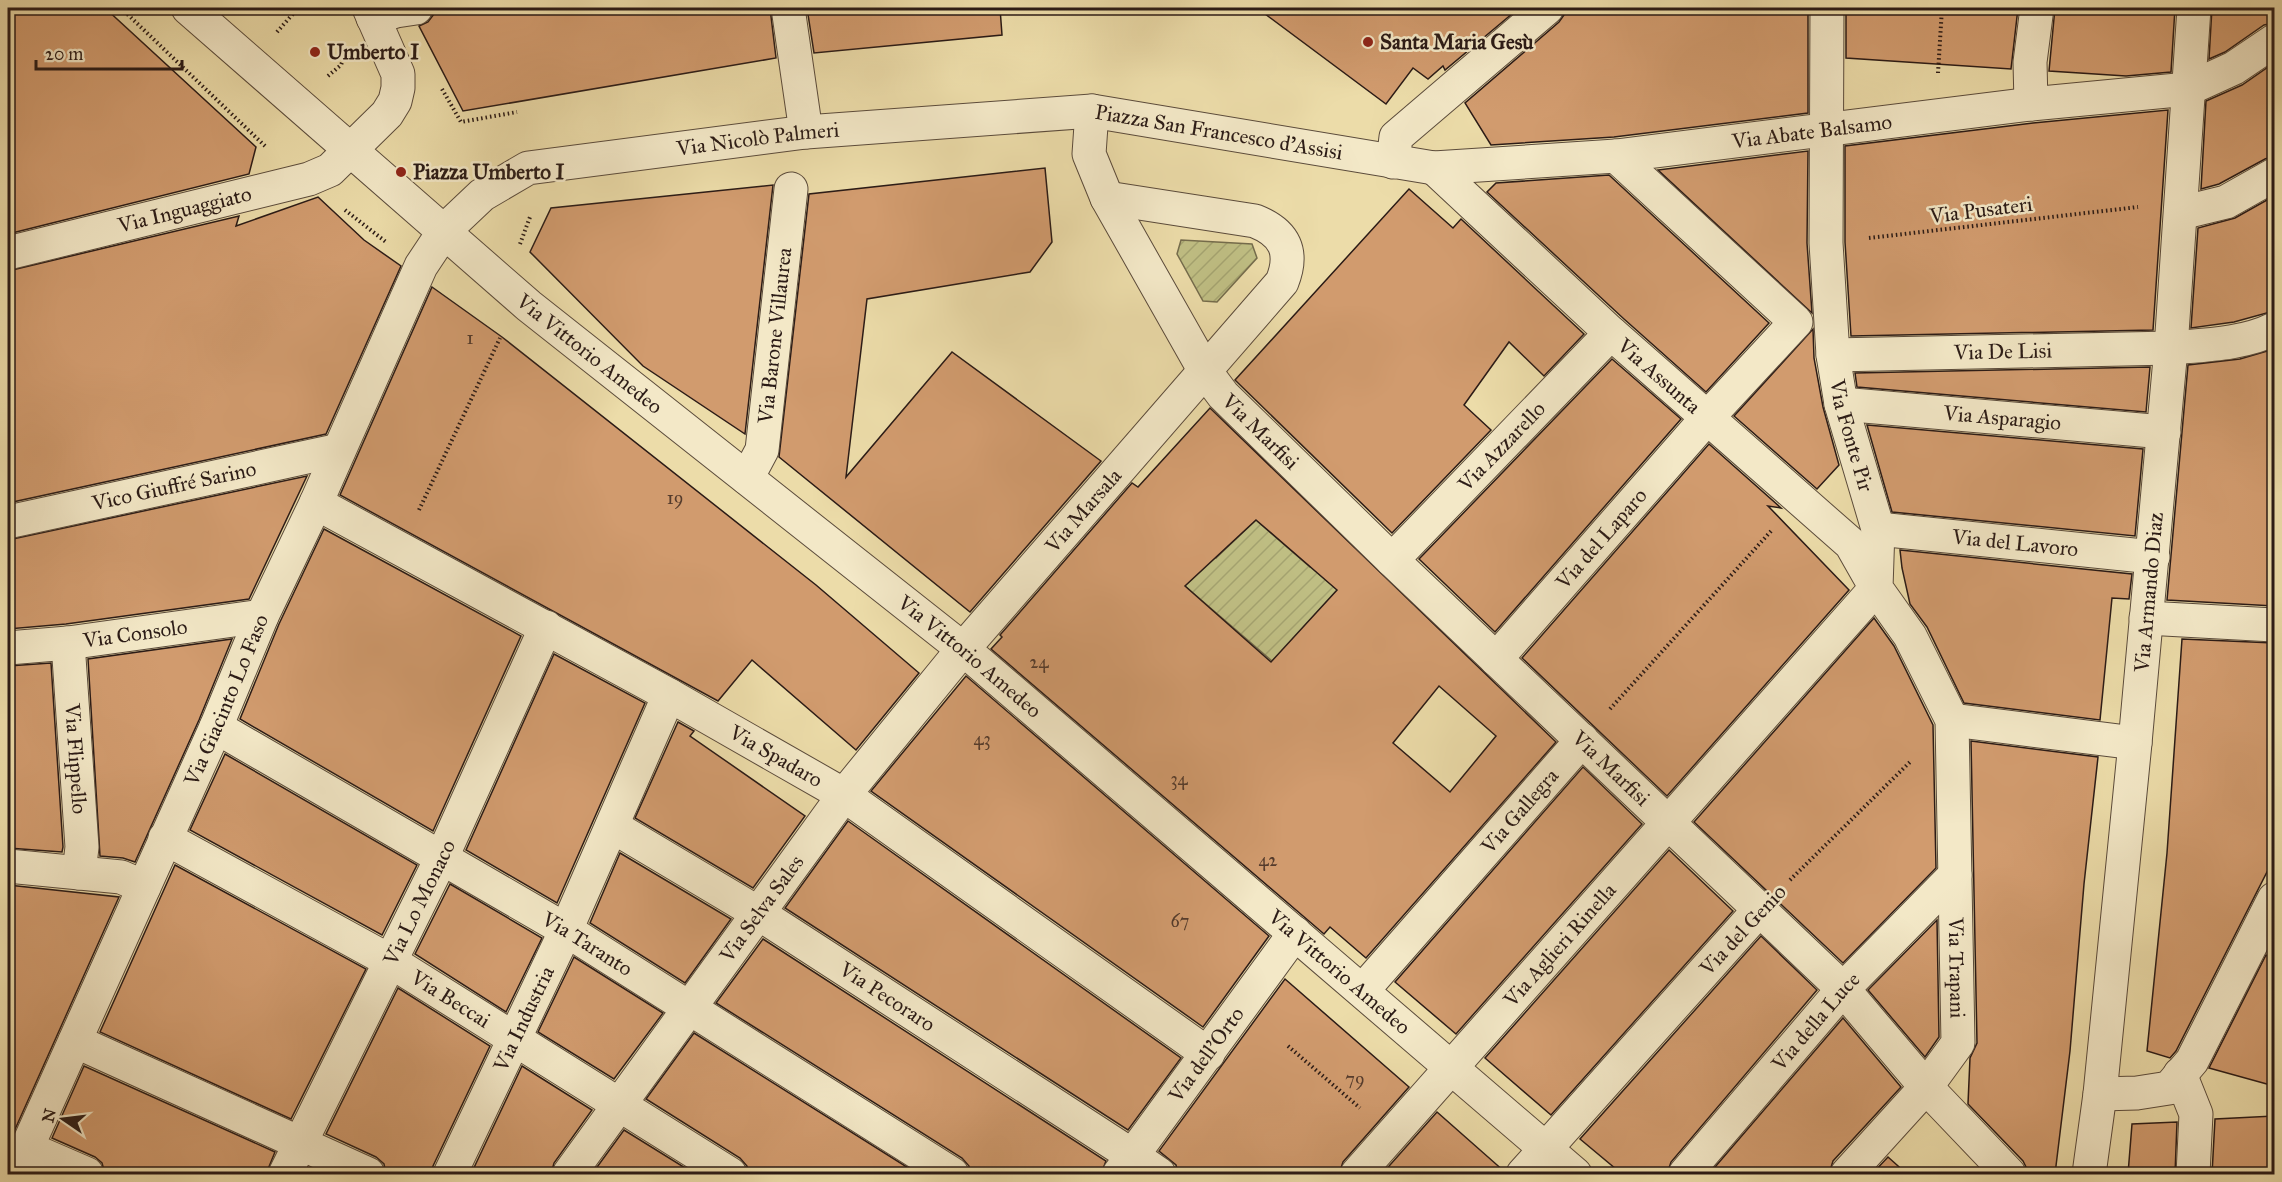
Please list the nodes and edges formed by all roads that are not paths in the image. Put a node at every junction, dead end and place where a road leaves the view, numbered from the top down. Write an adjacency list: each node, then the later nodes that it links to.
1 (188, 8): 15 (street, Via Vittorio Amedeo)
2 (416, 8): 8 (street)
3 (788, 8): 14 (street)
4 (1546, 8): 17 (street)
5 (1827, 8): 13 (street, Via Fonte Pir)
6 (2037, 8): 11 (street)
7 (2194, 8): 10 (street, Via Armando Diaz)
8 (371, 13): 15 (street, Via Inguaggiato)
9 (2274, 40): 10 (street, Via Abate Balsamo)
10 (2188, 88): 11 (street, Via Abate Balsamo); 22 (street, Via Armando Diaz)
11 (2031, 104): 13 (street, Via Abate Balsamo)
12 (1092, 111): 14 (street, Via Nicolò Palmeri); 17 (street, Piazza San Francesco d'Assisi); 21 (street, Piazza San Francesco d'Assisi)
13 (1827, 129): 16 (street, Via Abate Balsamo); 28 (street, Via Fonte Pir)
14 (806, 132): 23 (street, Via Nicolò Palmeri)
15 (352, 150): 23 (street, Via Vittorio Amedeo); 24 (street, Via Inguaggiato)
16 (1616, 156): 18 (street, Via Abate Balsamo); 31 (street, Via del Laparo)
17 (1392, 162): 18 (street, Piazza San Francesco d'Assisi)
18 (1434, 168): 26 (street, Via Assunta)
19 (2274, 175): 22 (street)
20 (792, 189): 34 (street, Via Barone Villaurea)
21 (1107, 198): 29 (street, Piazza San Francesco d'Assisi); 29 (street)
22 (2181, 213): 27 (street, Via Armando Diaz)
23 (445, 230): 33 (street, Via Giacinto Lo Faso); 34 (street, Via Vittorio Amedeo)
24 (8, 253)
25 (2274, 329): 27 (street, Via De Lisi)
26 (1611, 333): 31 (street, Via Assunta); 39 (street, Via Azzarello)
27 (2171, 348): 28 (street, Via De Lisi); 32 (street, Via Armando Diaz)
28 (1833, 355): 30 (street, Via Fonte Pir)
29 (1205, 370): 39 (street, Via Marfisi); 47 (street, Via Marsala)
30 (1842, 404): 32 (street, Via Asparagio); 37 (street, Via Fonte Pir)
31 (1707, 418): 40 (street, Via Assunta); 48 (street, Via del Laparo)
32 (2164, 432): 38 (street, Via Armando Diaz)
33 (339, 450): 35 (street, Via Giacinto Lo Faso); 36 (street, Vico Giuffré Sarino)
34 (747, 478): 47 (street, Via Vittorio Amedeo)
35 (316, 502): 41 (street, Via Giacinto Lo Faso); 44 (street, Via Spadaro)
36 (8, 522)
37 (1878, 528): 38 (street, Via del Lavoro); 40 (street, Via Fonte Pir)
38 (2153, 557): 42 (street, Via Armando Diaz)
39 (1392, 560): 48 (street, Via Marfisi)
40 (1876, 588): 50 (street); 55 (street, Via Aglieri Rinella)
41 (262, 616): 45 (street, Via Consolo); 51 (street, Via Giacinto Lo Faso)
42 (2146, 618): 43 (street); 53 (street, Via Armando Diaz)
43 (2274, 625)
44 (546, 627): 49 (street, Via Spadaro); 58 (street, Via Lo Monaco)
45 (68, 643): 46 (street, Via Consolo); 60 (street, Via Flippello)
46 (8, 648)
47 (963, 649): 54 (street, Via Selva Sales); 67 (street, Via Vittorio Amedeo)
48 (1496, 659): 52 (street, Via Marfisi)
49 (669, 695): 54 (street, Via Spadaro); 56 (street, Via Industria)
50 (1952, 720): 53 (street); 61 (street, Via Trapani)
51 (216, 727): 57 (street, Via Giacinto Lo Faso); 58 (street, Via Taranto)
52 (1582, 740): 55 (street, Via Marfisi); 71 (street, Via Gallegra)
53 (2135, 743): 79 (street, Via Armando Diaz)
54 (844, 795): 65 (street, Via Selva Sales); 75 (street, Via Spadaro)
55 (1669, 824): 64 (street, Via Marfisi); 76 (street, Via Aglieri Rinella)
56 (612, 826): 65 (street, Via Pecoraro); 66 (street, Via Industria)
57 (165, 838): 62 (street, Via Giacinto Lo Faso); 69 (street, Via Beccai)
58 (442, 857): 66 (street, Via Taranto); 69 (street, Via Lo Monaco)
59 (8, 866): 60 (street)
60 (79, 873): 62 (street)
61 (1955, 875): 70 (street, Via della Luce); 78 (street, Via Trapani)
62 (144, 887): 74 (street, Via Giacinto Lo Faso)
63 (2274, 899): 68 (street)
64 (1760, 909): 70 (street, Via Marfisi); 82 (street, Via del Genio)
65 (758, 913): 72 (street, Via Selva Sales); 84 (street, Via Pecoraro)
66 (566, 930): 72 (street, Via Taranto); 73 (street, Via Industria)
67 (1295, 933): 71 (street, Via Vittorio Amedeo); 75 (street, Via dell'Orto)
68 (2266, 935): 77 (street)
69 (390, 961): 73 (street, Via Beccai); 81 (street, Via Lo Monaco)
70 (1843, 989): 78 (street, Via Marfisi); 95 (street, Via della Luce)
71 (1363, 990): 76 (street, Via Vittorio Amedeo)
72 (690, 1008): 80 (street, Via Selva Sales); 91 (street, Via Taranto)
73 (515, 1040): 80 (street, Via Beccai); 88 (street, Via Industria)
74 (75, 1041): 81 (street); 83 (street, Via Giacinto Lo Faso)
75 (1208, 1054): 84 (street, Via dell'Orto)
76 (1452, 1068): 82 (street, Via Vittorio Amedeo); 92 (street, Via Aglieri Rinella)
77 (2180, 1074): 79 (street); 99 (street)
78 (1926, 1087): 96 (street, Via Trapani); 97 (street, Via Marfisi)
79 (2100, 1094): 98 (street, Via Armando Diaz)
80 (621, 1105): 89 (street, Via Selva Sales); 90 (street, Via Beccai)
81 (301, 1143): 86 (street, Via Lo Monaco); 87 (street)
82 (1546, 1150): 93 (street, Via del Genio); 94 (street, Via Vittorio Amedeo)
83 (21, 1161): 85 (street)
84 (1137, 1168)
85 (87, 1174)
86 (285, 1174)
87 (368, 1174)
88 (450, 1174)
89 (569, 1174)
90 (730, 1174)
91 (952, 1174)
92 (1357, 1174)
93 (1523, 1174)
94 (1575, 1174)
95 (1685, 1174)
96 (1847, 1174)
97 (2009, 1174)
98 (2089, 1174)
99 (2193, 1174)

